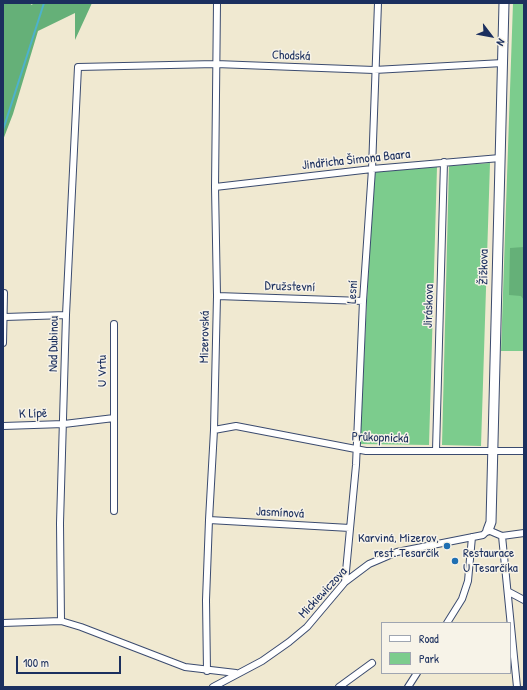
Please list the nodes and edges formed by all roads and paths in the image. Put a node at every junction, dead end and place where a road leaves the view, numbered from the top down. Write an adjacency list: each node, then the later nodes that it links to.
1 (217, 3): 5 (street, Mizerovská)
2 (378, 3): 7 (street, Lesní)
3 (504, 3): 4 (street, Žižkova)
4 (503, 62): 7 (street, Chodská); 8 (street, Žižkova)
5 (216, 64): 6 (street, Chodská); 7 (street, Chodská); 11 (street, Mizerovská)
6 (78, 67): 15 (street, Nad Dubinou)
7 (374, 70): 10 (street, Lesní)
8 (500, 158): 9 (street, Jindřicha Šimona Baara); 25 (street, Žižkova)
9 (444, 162): 10 (street, Jindřicha Šimona Baara); 24 (street, Jiráskova)
10 (372, 169): 11 (street, Jindřicha Šimona Baara); 14 (street, Lesní)
11 (215, 187): 13 (street, Mizerovská)
12 (4, 293): 16 (street)
13 (217, 296): 14 (street, Družstevní); 22 (street, Mizerovská)
14 (363, 300): 23 (street, Lesní)
15 (66, 315): 16 (street); 20 (street, Nad Dubinou)
16 (5, 317): 18 (street)
17 (114, 324): 19 (street, U Vrtu)
18 (3, 343)
19 (114, 418): 20 (street); 27 (street, U Vrtu)
20 (64, 424): 21 (street, K Lípě); 37 (street, Nad Dubinou)
21 (3, 426)
22 (214, 430): 23 (street, Průkopnická); 28 (street, Mizerovská)
23 (356, 450): 24 (street, Průkopnická); 29 (street, Lesní)
24 (436, 450): 25 (street, Průkopnická)
25 (492, 451): 26 (street, Průkopnická); 30 (street, Žižkova)
26 (524, 451)
27 (114, 511)
28 (209, 520): 29 (street, Jasmínová); 43 (street, Mizerovská)
29 (350, 528): 34 (street, Lesní)
30 (488, 530): 32 (street); 33 (street, Mickiewiczova)
31 (524, 533): 32 (street)
32 (502, 536): 35 (street)
33 (472, 537): 34 (street, Mickiewiczova); 38 (street)
34 (346, 582): 44 (street, Mickiewiczova)
35 (508, 592): 36 (street); 39 (street)
36 (524, 600)
37 (61, 621): 40 (street, Mickiewiczova); 43 (street, Mickiewiczova)
38 (448, 622)
39 (511, 622)
40 (3, 623)
41 (511, 624): 49 (street)
42 (372, 663): 47 (street)
43 (207, 671): 44 (street, Mickiewiczova)
44 (237, 673): 46 (street, Mickiewiczova)
45 (416, 674): 48 (street)
46 (214, 687)
47 (338, 687)
48 (408, 687)
49 (517, 687)

